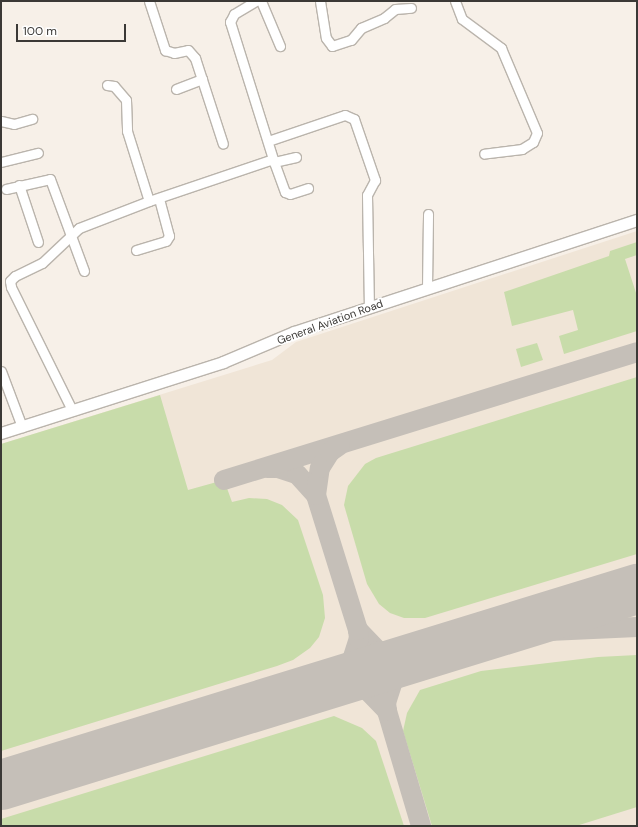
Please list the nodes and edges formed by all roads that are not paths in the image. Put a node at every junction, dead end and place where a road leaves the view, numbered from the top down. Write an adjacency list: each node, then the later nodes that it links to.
1 (149, 1): 8 (street)
2 (256, 1): 13 (street)
3 (261, 1): 7 (street)
4 (320, 1): 6 (street)
5 (455, 1): 16 (street)
6 (411, 8)
7 (280, 46)
8 (202, 79): 10 (street); 14 (street)
9 (107, 85): 24 (street)
10 (176, 89)
11 (1, 120): 12 (street)
12 (32, 120)
13 (268, 141): 18 (street); 32 (street)
14 (223, 144)
15 (38, 153): 19 (street)
16 (484, 154)
17 (296, 157): 18 (street)
18 (274, 161): 21 (street); 23 (street)
19 (1, 162)
20 (19, 185): 22 (street); 27 (street); 28 (street)
21 (308, 188)
22 (6, 189)
23 (159, 198): 24 (street); 29 (street)
24 (149, 201): 27 (street)
25 (428, 214): 31 (street)
26 (637, 220): 31 (main road, General Aviation Road)
27 (72, 234): 30 (street); 35 (street)
28 (38, 242)
29 (136, 250)
30 (84, 272)
31 (427, 288): 32 (main road, General Aviation Road)
32 (369, 307): 35 (main road, General Aviation Road)
33 (1, 371): 34 (street)
34 (3, 381): 36 (street)
35 (72, 410): 36 (main road, General Aviation Road)
36 (22, 427): 37 (main road, General Aviation Road)
37 (1, 433)

